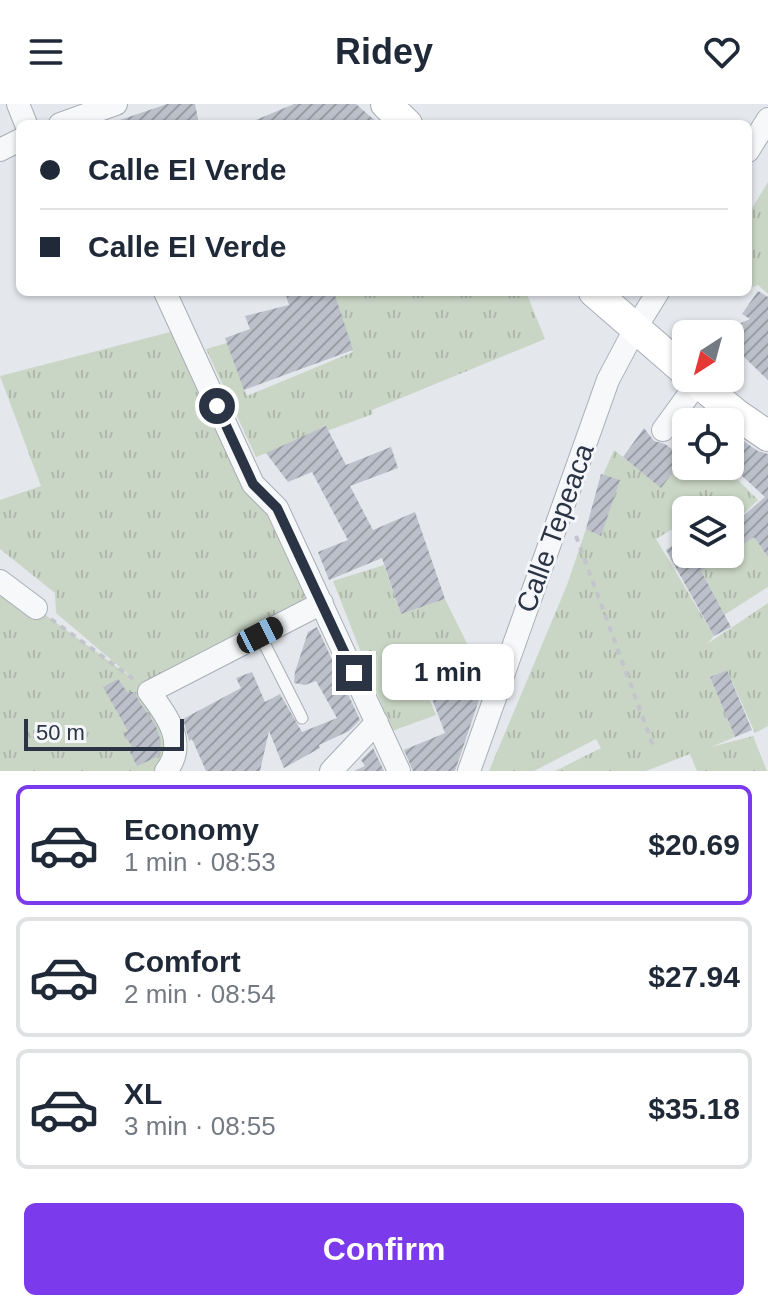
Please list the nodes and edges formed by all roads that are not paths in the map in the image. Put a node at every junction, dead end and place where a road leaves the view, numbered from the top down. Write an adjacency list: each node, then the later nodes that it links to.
1 (116, 104): 4 (street)
2 (386, 104): 5 (main road)
3 (768, 119): 6 (street)
4 (86, 120)
5 (403, 120)
6 (752, 145)
7 (167, 296): 17 (street)
8 (598, 296): 10 (main road)
9 (656, 296): 10 (street, Calle Tepeaca)
10 (635, 329): 11 (main road); 25 (street, Calle Tepeaca)
11 (672, 360)
12 (684, 392): 14 (street)
13 (710, 392): 15 (main road)
14 (663, 430)
15 (768, 436)
16 (0, 581): 18 (street)
17 (322, 603): 19 (street); 21 (street)
18 (36, 608)
19 (260, 635): 20 (lane); 22 (street)
20 (302, 718)
21 (377, 722): 23 (street); 24 (street)
22 (166, 771)
23 (331, 771)
24 (399, 771)
25 (469, 771)

